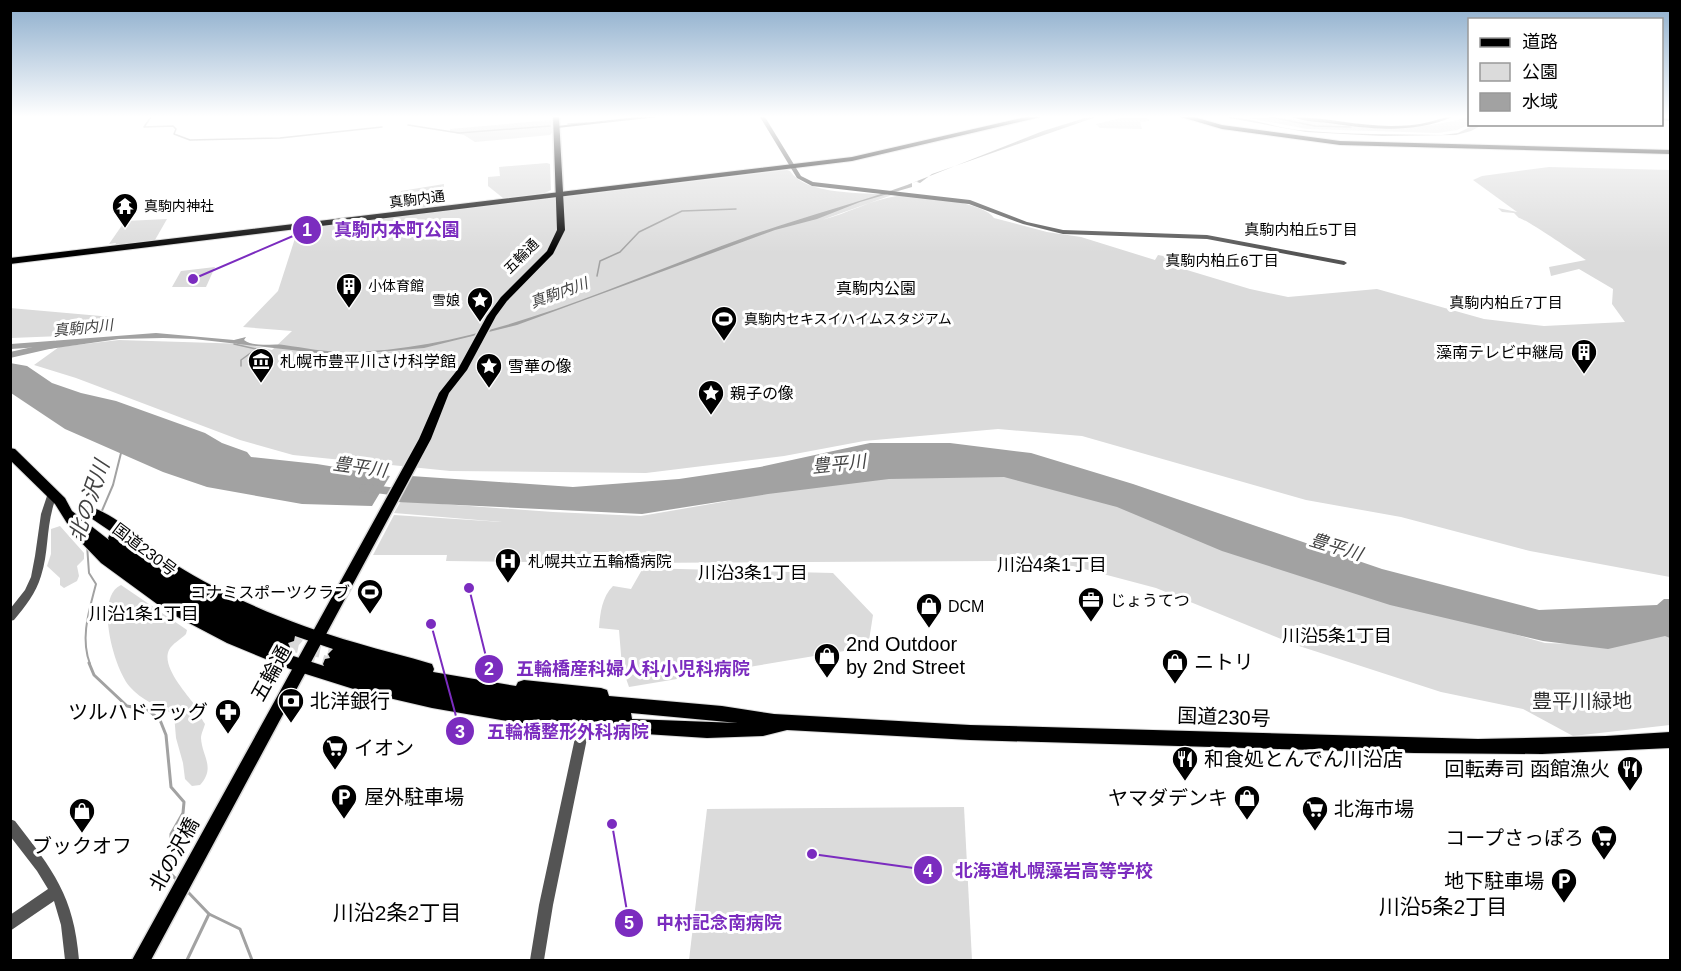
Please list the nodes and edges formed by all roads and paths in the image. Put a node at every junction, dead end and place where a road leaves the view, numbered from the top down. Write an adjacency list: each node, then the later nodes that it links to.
1 (558, 162): 5 (main road, 五輪通)
2 (789, 162): 4 (street)
3 (827, 162): 4 (highway, 真駒内通)
4 (792, 167): 5 (highway, 真駒内通); 7 (street)
5 (560, 196): 6 (highway, 真駒内通); 13 (main road, 五輪通)
6 (10, 261)
7 (1344, 263)
8 (10, 452): 9 (highway, 国道230号)
9 (57, 497): 10 (highway, 国道230号); 10 (highway, 国道230号); 12 (street)
10 (86, 519): 11 (highway, 国道230号); 11 (highway)
11 (132, 559): 13 (highway); 14 (highway, 国道230号); 16 (highway)
12 (10, 617)
13 (317, 637): 16 (main road, 五輪通); 17 (highway)
14 (285, 642)
15 (334, 659): 17 (highway, 国道230号)
16 (301, 665): 18 (highway); 20 (main road, 五輪通)
17 (785, 723): 18 (highway); 19 (highway, 国道230号)
18 (585, 724): 26 (street)
19 (1671, 740)
20 (218, 820): 25 (main road, 北の沢橋)
21 (10, 825): 22 (street)
22 (56, 891): 23 (street); 24 (street)
23 (10, 924)
24 (72, 960)
25 (141, 960)
26 (537, 960)

